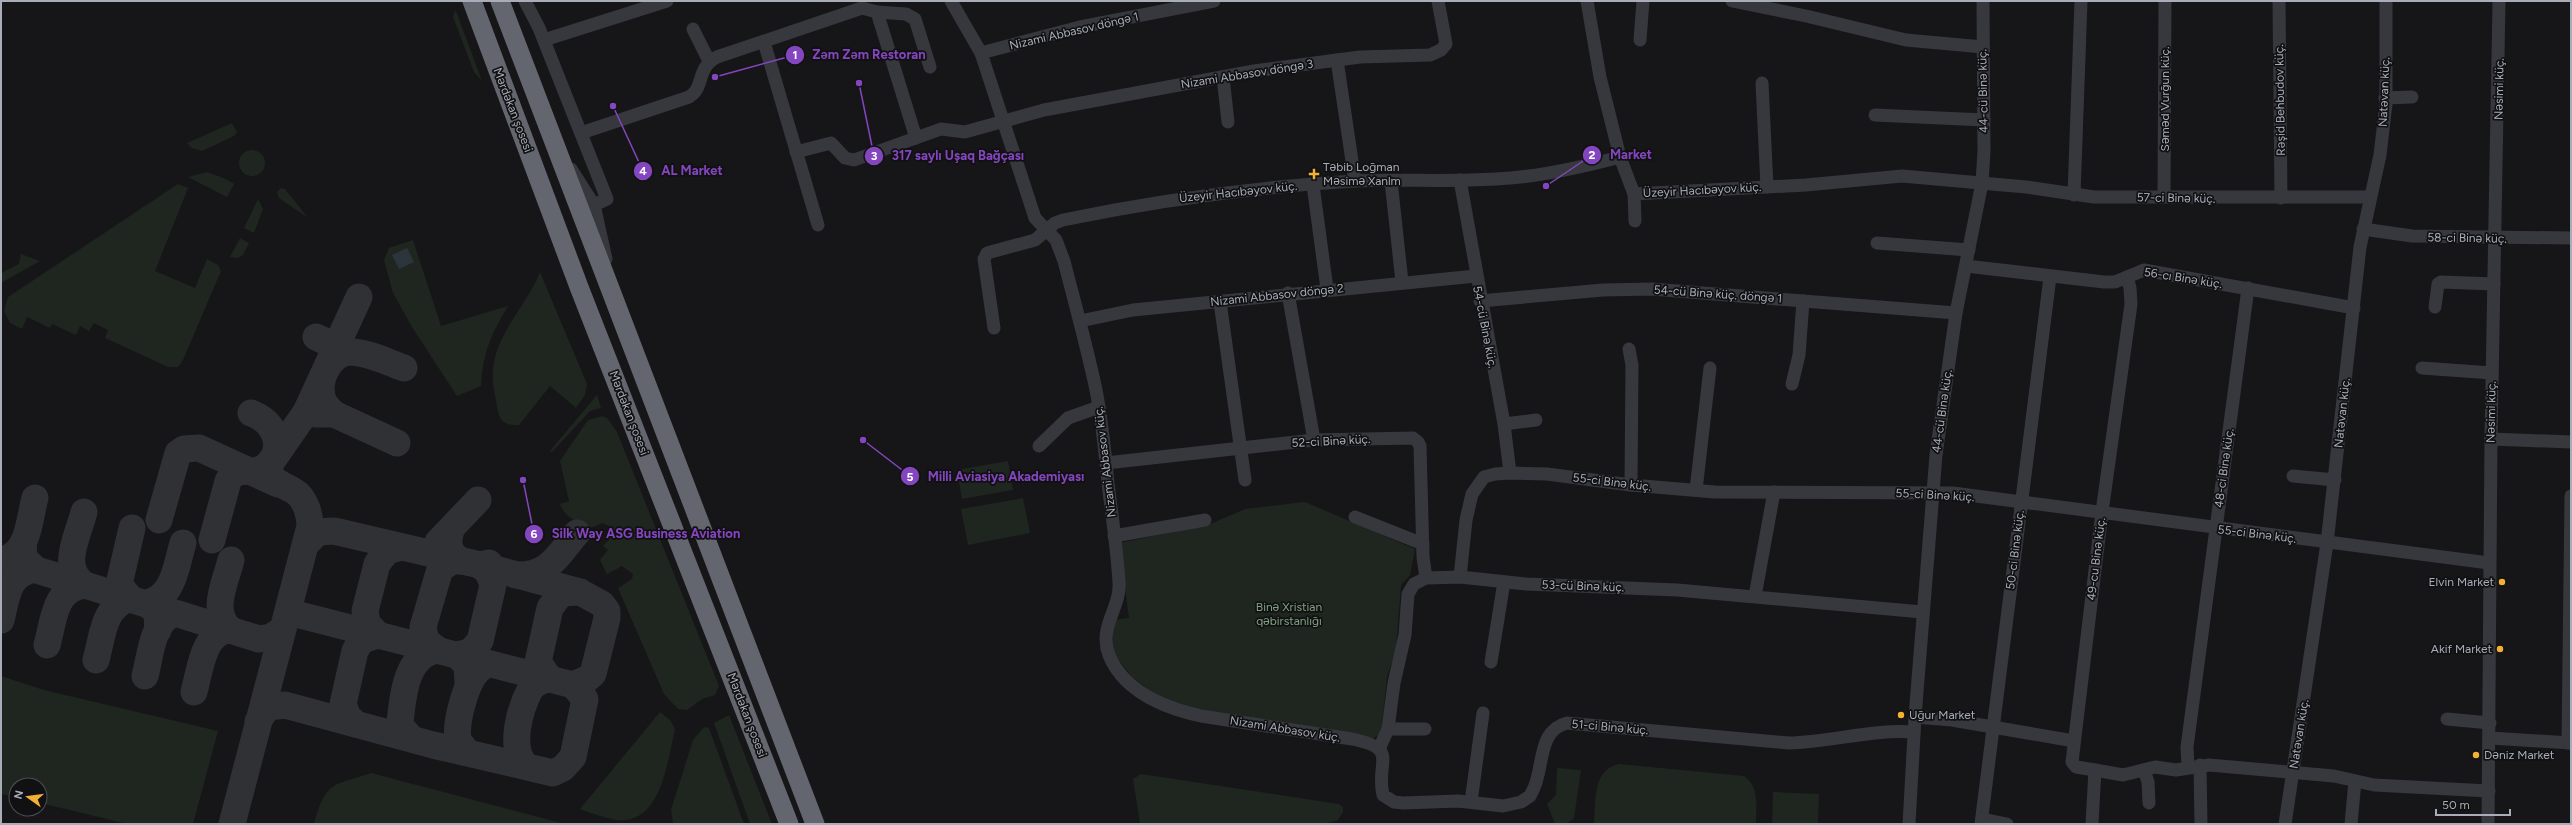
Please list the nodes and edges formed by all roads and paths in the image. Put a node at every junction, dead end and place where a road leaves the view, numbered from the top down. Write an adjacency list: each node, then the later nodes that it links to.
1 (472, 1): 137 (highway, Mərdəkan şosesi)
2 (500, 1): 37 (highway, Mərdəkan şosesi)
3 (525, 1): 19 (street)
4 (667, 1): 19 (street)
5 (951, 1): 23 (street, Nizami Abbasov küç.)
6 (1214, 1): 23 (street, Nizami Abbasov döngə 1)
7 (1438, 1): 24 (street, Nizami Abbasov döngə 3)
8 (1587, 1): 39 (street)
9 (1643, 1): 20 (street)
10 (1732, 1): 22 (street)
11 (1983, 1): 22 (street, 44-cü Binə küç.)
12 (2081, 1): 47 (street)
13 (2165, 1): 48 (street, Səməd Vurğun küç.)
14 (2279, 1): 50 (street, Rəşid Behbudov küç.)
15 (2386, 1): 30 (street, Natəvan küç.)
16 (2499, 1): 57 (street, Nəsimi küç.)
17 (877, 12): 21 (street); 26 (street); 36 (street)
18 (693, 29): 25 (street)
19 (544, 40): 35 (street)
20 (1640, 40)
21 (764, 42): 25 (street); 38 (street)
22 (1983, 47): 32 (street, 44-cü Binə küç.)
23 (982, 53): 33 (street, Nizami Abbasov küç.)
24 (1337, 60): 27 (street, Nizami Abbasov döngə 3); 41 (street)
25 (710, 61): 35 (street)
26 (930, 67)
27 (1223, 77): 33 (street, Nizami Abbasov döngə 3); 34 (street)
28 (1762, 83): 45 (street)
29 (2412, 97): 30 (street)
30 (2386, 98): 49 (street, Natəvan küç.)
31 (1875, 115): 32 (street)
32 (1984, 120): 43 (street, 44-cü Binə küç.)
33 (1003, 122): 36 (street, Nizami Abbasov döngə 3); 55 (street, Nizami Abbasov küç.)
34 (1228, 122)
35 (581, 133): 51 (street)
36 (916, 138): 38 (street, Nizami Abbasov döngə 3)
37 (558, 151): 51 (street); 75 (highway, Mərdəkan şosesi)
38 (796, 152): 53 (street)
39 (1620, 158): 40 (street, Üzeyir Hacıbəyov küç.); 46 (street, Üzeyir Hacıbəyov küç.)
40 (1460, 180): 42 (street, Üzeyir Hacıbəyov küç.); 61 (street, 54-cü Binə küç.)
41 (1355, 181): 42 (street, Üzeyir Hacıbəyov küç.); 44 (street, Üzeyir Hacıbəyov küç.)
42 (1391, 181): 64 (street)
43 (1982, 183): 45 (street, Üzeyir Hacıbəyov küç.); 47 (street, 57-ci Binə küç.); 59 (street, 44-cü Binə küç.)
44 (1313, 185): 55 (street, Üzeyir Hacıbəyov küç.); 67 (street)
45 (1767, 187): 46 (street, Üzeyir Hacıbəyov küç.)
46 (1634, 194): 52 (street)
47 (2074, 195): 48 (street, 57-ci Binə küç.)
48 (2164, 197): 50 (street, 57-ci Binə küç.)
49 (2370, 197): 50 (street, 57-ci Binə küç.); 54 (street, Natəvan küç.)
50 (2281, 198)
51 (594, 205): 75 (street)
52 (1635, 221)
53 (818, 225)
54 (2363, 229): 57 (street, 58-ci Binə küç.); 73 (street, Natəvan küç.)
55 (1046, 230): 76 (street, Nizami Abbasov küç.); 77 (street, Üzeyir Hacıbəyov küç.)
56 (2571, 238): 57 (street, 58-ci Binə küç.)
57 (2495, 239): 65 (street, Nəsimi küç.)
58 (1877, 243): 59 (street)
59 (1969, 250): 60 (street, 44-cü Binə küç.)
60 (1966, 266): 62 (street, 56-cı Binə küç.); 74 (street, 44-cü Binə küç.)
61 (1476, 276): 64 (street, Nizami Abbasov döngə 2); 69 (street, 54-cü Binə küç.)
62 (2050, 277): 63 (street, 56-cı Binə küç.); 101 (street, 50-ci Binə küç.)
63 (2126, 277): 66 (street, 56-cı Binə küç.); 102 (street, 49-cu Binə küç.)
64 (1402, 282): 67 (street, Nizami Abbasov döngə 2)
65 (2494, 284): 72 (street); 81 (street, Nəsimi küç.)
66 (2248, 288): 73 (street, 56-cı Binə küç.); 105 (street, 48-ci Binə küç.)
67 (1327, 289): 68 (street, Nizami Abbasov döngə 2)
68 (1288, 293): 71 (street, Nizami Abbasov döngə 2); 86 (street)
69 (1480, 301): 70 (street, 54-cü Binə küç. döngə 1); 85 (street, 54-cü Binə küç.)
70 (1803, 301): 74 (street, 54-cü Binə küç. döngə 1); 82 (street)
71 (1220, 302): 76 (street, Nizami Abbasov döngə 2); 90 (street)
72 (2435, 307)
73 (2354, 308): 95 (street, Natəvan küç.)
74 (1956, 313): 99 (street, 44-cü Binə küç.)
75 (618, 314): 138 (highway, Mərdəkan şosesi)
76 (1080, 321): 83 (street, Nizami Abbasov küç.)
77 (994, 328)
78 (1629, 349): 96 (street)
79 (1710, 368): 97 (street)
80 (2422, 368): 81 (street)
81 (2492, 372): 87 (street, Nəsimi küç.)
82 (1792, 384)
83 (1099, 407): 89 (street); 91 (street, Nizami Abbasov küç.)
84 (1536, 420): 85 (street)
85 (1504, 424): 92 (street, 54-cü Binə küç.)
86 (1314, 440): 90 (street, 52-ci Binə küç.); 108 (street, 52-ci Binə küç.)
87 (2491, 440): 88 (street); 109 (street, Nəsimi küç.)
88 (2571, 442)
89 (1039, 446)
90 (1242, 449): 91 (street, 52-ci Binə küç.); 94 (street)
91 (1106, 463): 106 (street, Nizami Abbasov küç.)
92 (1510, 473): 96 (street, 55-ci Binə küç.); 110 (street, 55-ci Binə küç.)
93 (2293, 476): 95 (street)
94 (1245, 480)
95 (2335, 480): 107 (street, Natəvan küç.)
96 (1631, 486): 97 (street, 55-ci Binə küç.)
97 (1696, 490): 98 (street, 55-ci Binə küç.)
98 (1774, 492): 99 (street, 55-ci Binə küç.); 113 (street)
99 (1932, 492): 101 (street, 55-ci Binə küç.); 114 (street, 44-cü Binə küç.)
100 (2571, 496): 126 (street)
101 (2021, 502): 102 (street, 55-ci Binə küç.); 120 (street, 50-ci Binə küç.)
102 (2102, 512): 105 (street, 55-ci Binə küç.); 125 (street, 49-cu Binə küç.)
103 (1355, 517): 108 (street)
104 (1205, 520): 106 (street)
105 (2216, 528): 107 (street, 55-ci Binə küç.); 128 (street, 48-ci Binə küç.)
106 (1114, 536): 127 (street, Nizami Abbasov küç.)
107 (2327, 543): 109 (street, 55-ci Binə küç.); 131 (street, Natəvan küç.)
108 (1423, 544): 111 (street, 52-ci Binə küç.)
109 (2489, 563): 119 (street, Nəsimi küç.)
110 (1460, 577): 111 (street, 53-cü Binə küç.); 112 (street, 53-cü Binə küç.)
111 (1426, 578): 121 (street)
112 (1504, 582): 113 (street, 53-cü Binə küç.); 115 (street)
113 (1755, 596): 114 (street, 53-cü Binə küç.)
114 (1922, 612): 117 (street, 44-cü Binə küç.)
115 (1491, 662)
116 (1483, 713): 134 (street)
117 (1914, 717): 120 (street); 123 (street, 44-cü Binə küç.)
118 (2447, 719): 119 (street)
119 (2490, 723): 124 (street, Nəsimi küç.)
120 (1992, 726): 125 (street); 136 (street, 50-ci Binə küç.)
121 (1388, 729): 122 (street); 127 (street)
122 (1425, 729)
123 (1914, 732): 134 (street, 51-ci Binə küç.); 139 (street, 44-cü Binə küç.)
124 (2490, 738): 126 (street); 133 (street, Nəsimi küç.)
125 (2074, 741): 129 (street, 49-cu Binə küç.)
126 (2569, 743)
127 (1379, 749): 134 (street, 51-ci Binə küç.)
128 (2194, 766): 130 (street); 131 (street); 142 (street, 48-ci Binə küç.)
129 (2095, 770): 130 (street); 141 (street)
130 (2144, 770): 135 (street)
131 (2293, 771): 132 (street); 143 (street, Natəvan küç.)
132 (2355, 781): 133 (street); 144 (street)
133 (2489, 791): 145 (street, Nəsimi küç.)
134 (1471, 802)
135 (2148, 803)
136 (1981, 821): 140 (street)
137 (789, 824)
138 (815, 824)
139 (1909, 824)
140 (2007, 824)
141 (2092, 824)
142 (2201, 824)
143 (2284, 824)
144 (2351, 824)
145 (2489, 824)

